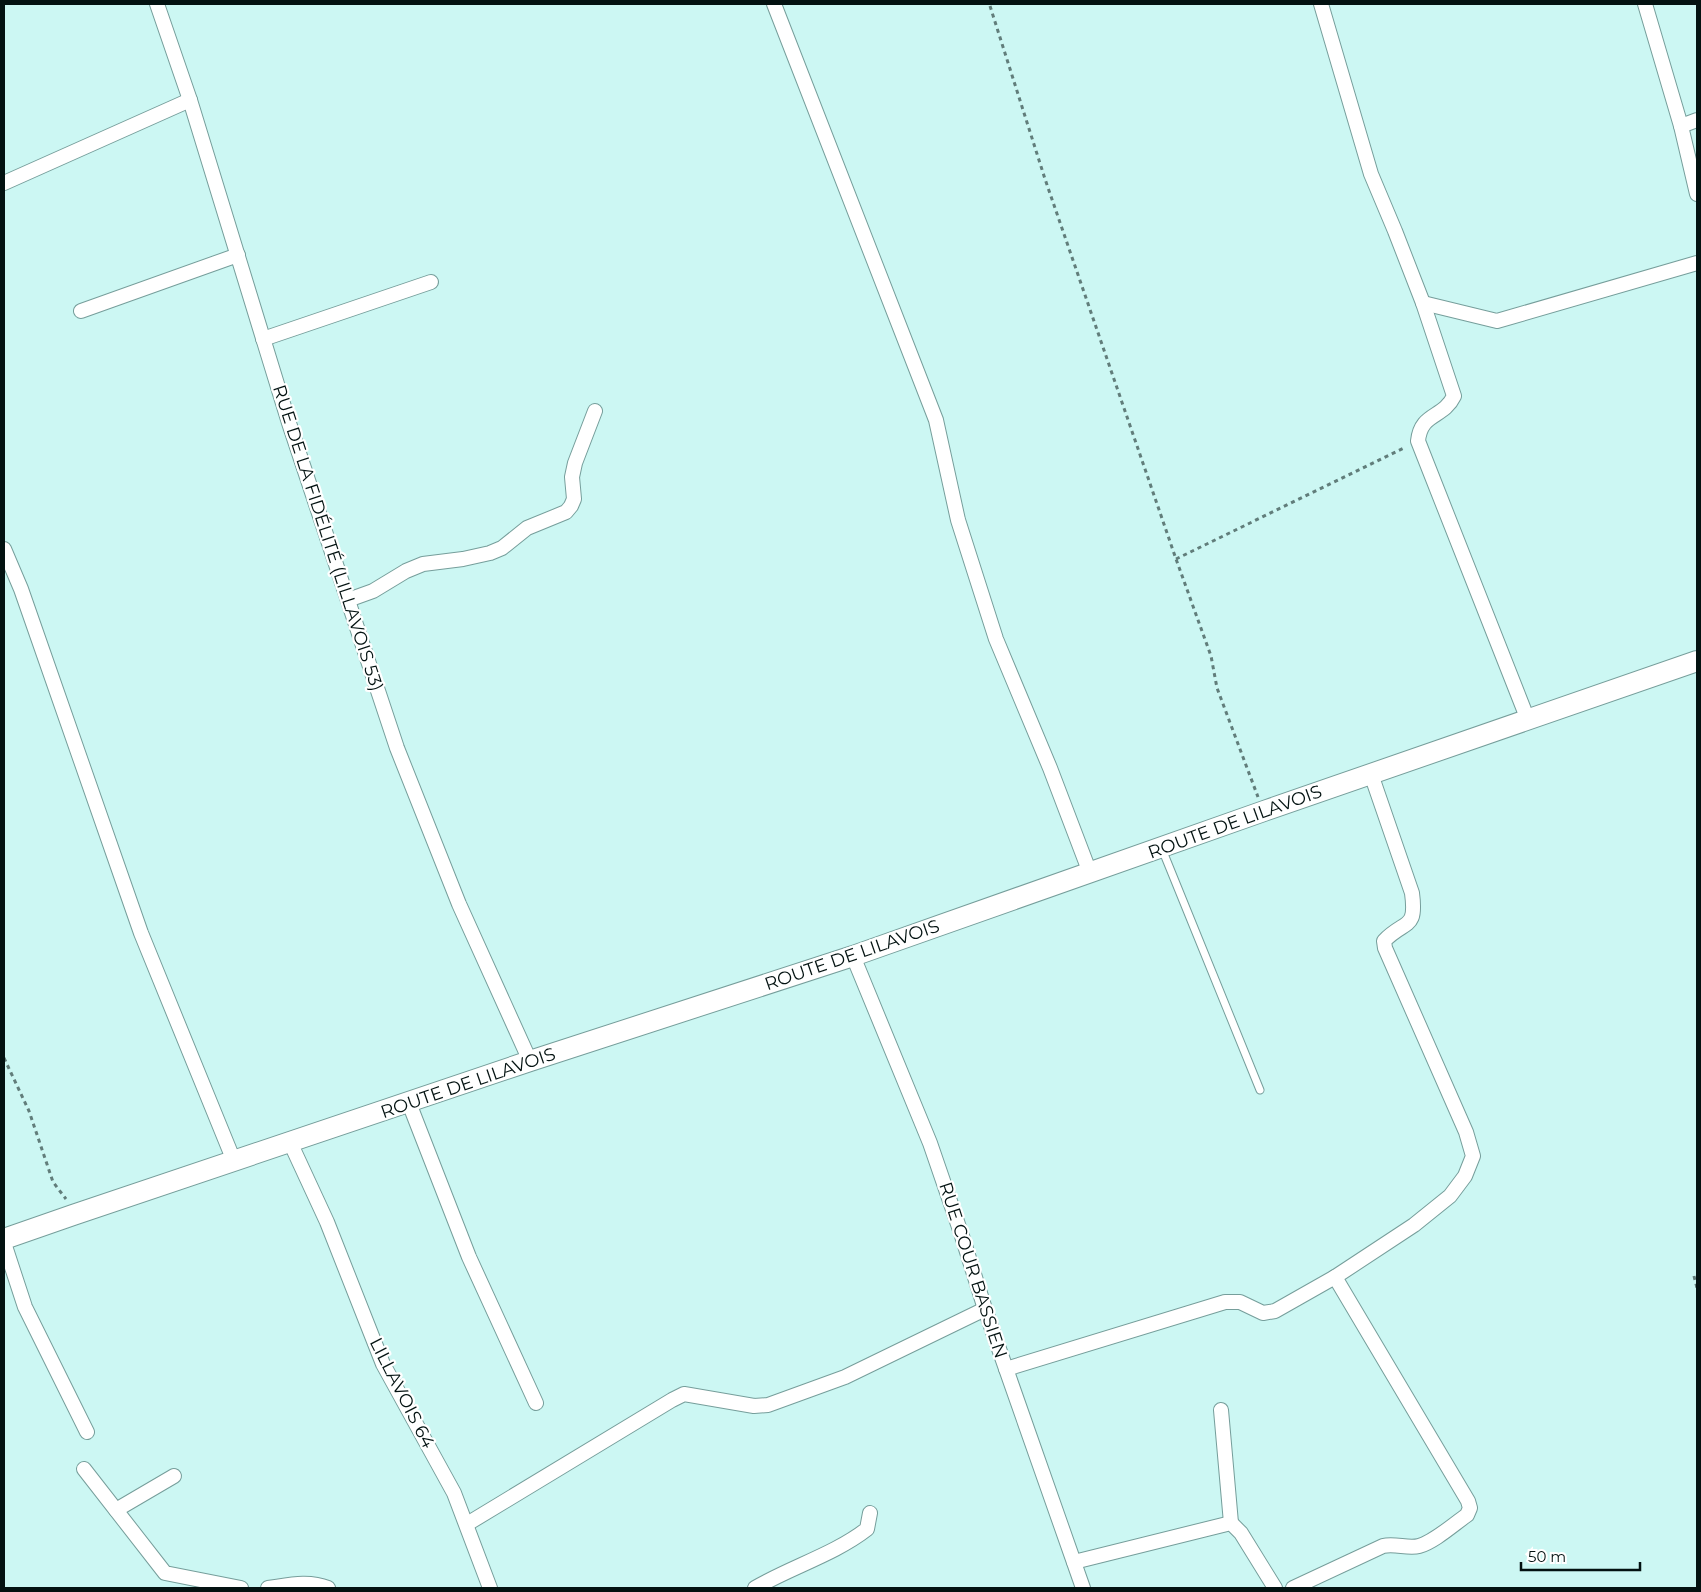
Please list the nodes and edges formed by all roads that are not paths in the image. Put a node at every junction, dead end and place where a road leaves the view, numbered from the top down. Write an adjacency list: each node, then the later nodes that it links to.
1 (157, 4): 5 (street, RUE DE LA FIDÉLITÉ (LILLAVOIS 53))
2 (774, 4): 23 (street)
3 (1321, 4): 13 (street)
4 (1645, 4): 7 (street)
5 (190, 100): 8 (street); 10 (street, RUE DE LA FIDÉLITÉ (LILLAVOIS 53))
6 (1697, 120): 7 (street)
7 (1681, 126): 9 (street)
8 (4, 183)
9 (1697, 194)
10 (238, 255): 14 (street); 15 (street, RUE DE LA FIDÉLITÉ (LILLAVOIS 53))
11 (1697, 263): 13 (street)
12 (431, 282): 15 (street)
13 (1423, 303): 20 (street)
14 (81, 311)
15 (263, 339): 18 (street, RUE DE LA FIDÉLITÉ (LILLAVOIS 53))
16 (595, 411): 18 (street)
17 (4, 549): 29 (street)
18 (348, 600): 25 (street, RUE DE LA FIDÉLITÉ (LILLAVOIS 53))
19 (1697, 661): 20 (main road, ROUTE DE LILAVOIS)
20 (1528, 720): 21 (main road, ROUTE DE LILAVOIS)
21 (1371, 774): 22 (main road, ROUTE DE LILAVOIS); 31 (street)
22 (1161, 848): 23 (main road, ROUTE DE LILAVOIS); 26 (lane)
23 (1090, 873): 24 (main road, ROUTE DE LILAVOIS)
24 (853, 956): 25 (main road, ROUTE DE LILAVOIS); 32 (street, RUE COUR BASSIEN)
25 (530, 1062): 27 (main road, ROUTE DE LILAVOIS)
26 (1260, 1090)
27 (409, 1103): 28 (main road, ROUTE DE LILAVOIS); 34 (street)
28 (290, 1142): 29 (main road, ROUTE DE LILAVOIS); 42 (street, LILLAVOIS 64)
29 (234, 1160): 30 (main road, ROUTE DE LILAVOIS)
30 (4, 1241): 36 (street)
31 (1335, 1277): 33 (street); 51 (street)
32 (984, 1309): 33 (street, RUE COUR BASSIEN); 42 (street)
33 (1006, 1369): 43 (street, RUE COUR BASSIEN)
34 (536, 1403)
35 (1221, 1410): 41 (street)
36 (87, 1432)
37 (84, 1469): 39 (street)
38 (174, 1476): 39 (street)
39 (116, 1510): 44 (street)
40 (870, 1513): 48 (street)
41 (1231, 1523): 43 (street); 50 (street)
42 (467, 1524): 47 (street, LILLAVOIS 64)
43 (1074, 1562): 49 (street, RUE COUR BASSIEN)
44 (241, 1588)
45 (268, 1588): 46 (street)
46 (328, 1588)
47 (490, 1588)
48 (755, 1588)
49 (1083, 1588)
50 (1275, 1588)
51 (1293, 1588)

